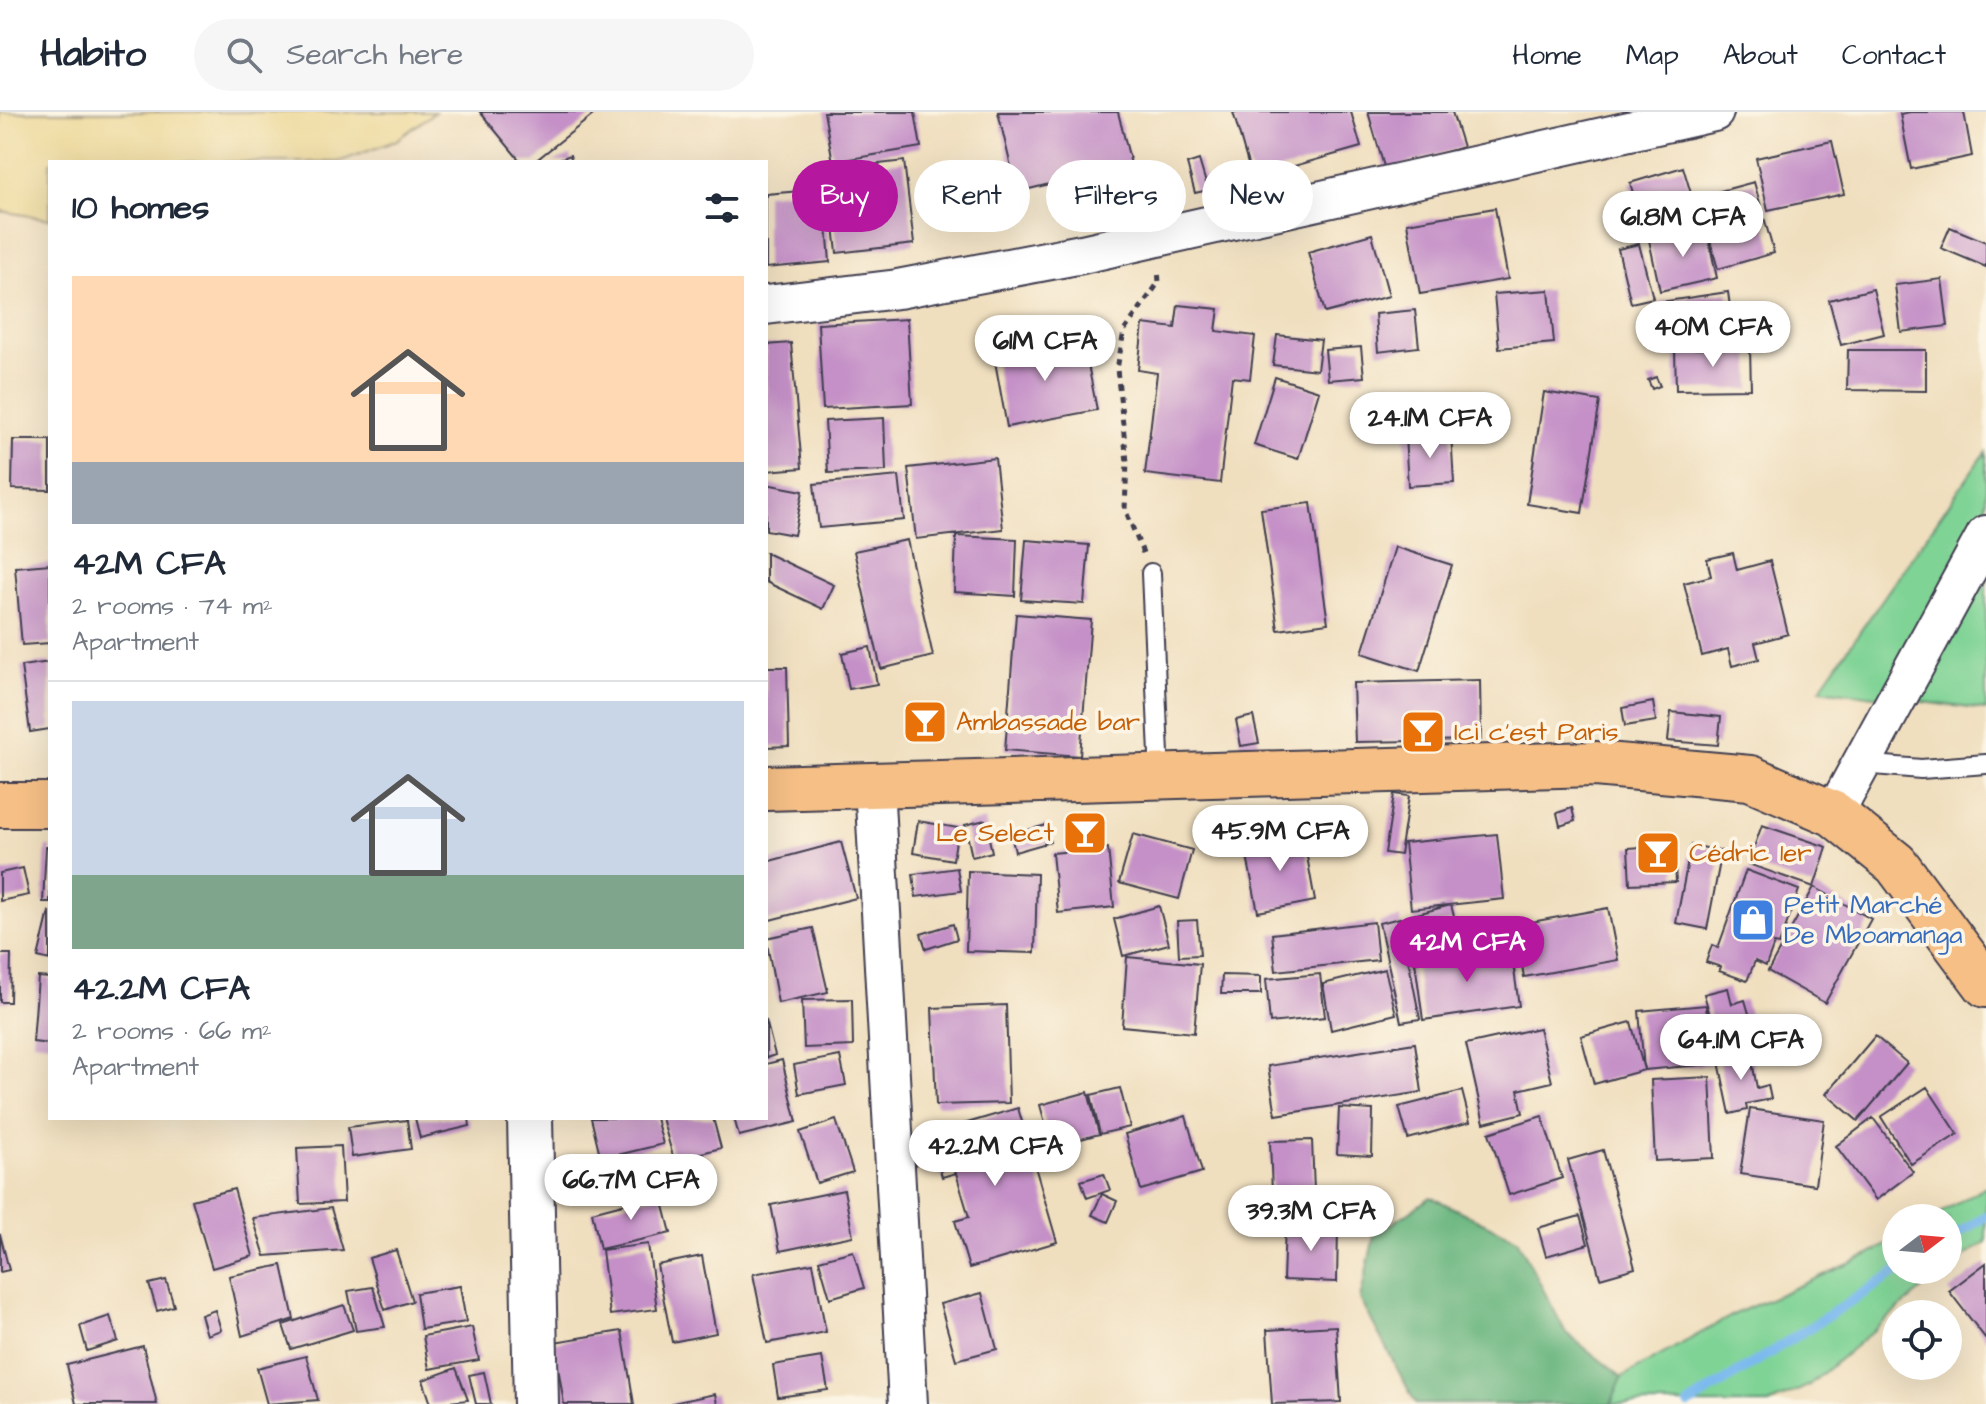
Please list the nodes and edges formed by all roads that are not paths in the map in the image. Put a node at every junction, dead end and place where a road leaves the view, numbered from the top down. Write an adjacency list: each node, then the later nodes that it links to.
1 (1714, 112): 2 (street)
2 (768, 305)
3 (1986, 535): 5 (street)
4 (1151, 573): 7 (lane)
5 (1862, 764): 6 (lane); 12 (street)
6 (1986, 764)
7 (1160, 777): 8 (highway); 12 (highway)
8 (874, 784): 9 (highway); 16 (street)
9 (768, 788)
10 (0, 805): 11 (highway)
11 (48, 805)
12 (1834, 814): 13 (highway)
13 (1986, 985)
14 (530, 1120): 15 (street)
15 (536, 1404)
16 (908, 1404)

